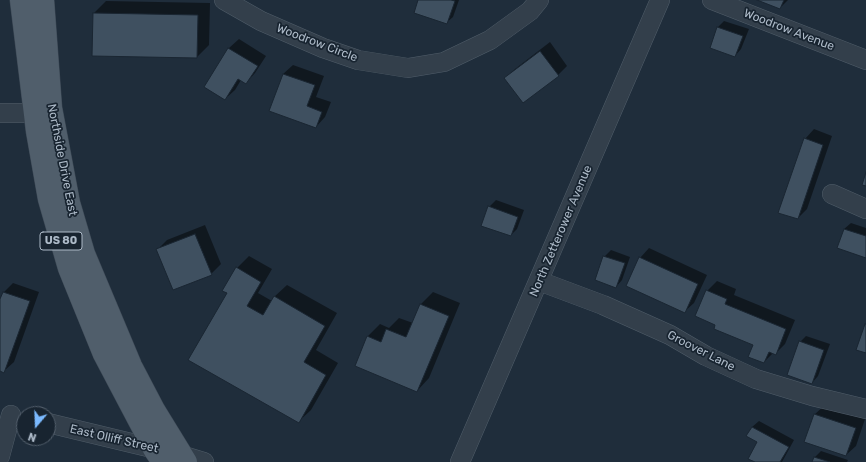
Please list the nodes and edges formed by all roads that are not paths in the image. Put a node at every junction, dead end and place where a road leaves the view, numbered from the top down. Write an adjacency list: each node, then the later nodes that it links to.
1 (21, 0): 9 (main road, Northside Drive East / US 80)
2 (43, 0): 17 (main road, Northside Drive East / US 80)
3 (224, 0): 4 (street, Woodrow Circle)
4 (540, 0)
5 (660, 0): 12 (street, North Zetterower Avenue)
6 (712, 0): 7 (street, Woodrow Avenue)
7 (866, 60)
8 (0, 113): 9 (street)
9 (35, 113): 17 (main road, Northside Drive East / US 80)
10 (832, 194): 11 (street)
11 (866, 209)
12 (540, 281): 13 (street, Groover Lane); 21 (street, North Zetterower Avenue)
13 (866, 409)
14 (12, 414): 16 (street)
15 (56, 425): 17 (street, East Olliff Street)
16 (0, 456)
17 (171, 457): 20 (street, East Olliff Street)
18 (0, 460): 19 (street)
19 (8, 462)
20 (204, 462)
21 (460, 462)

